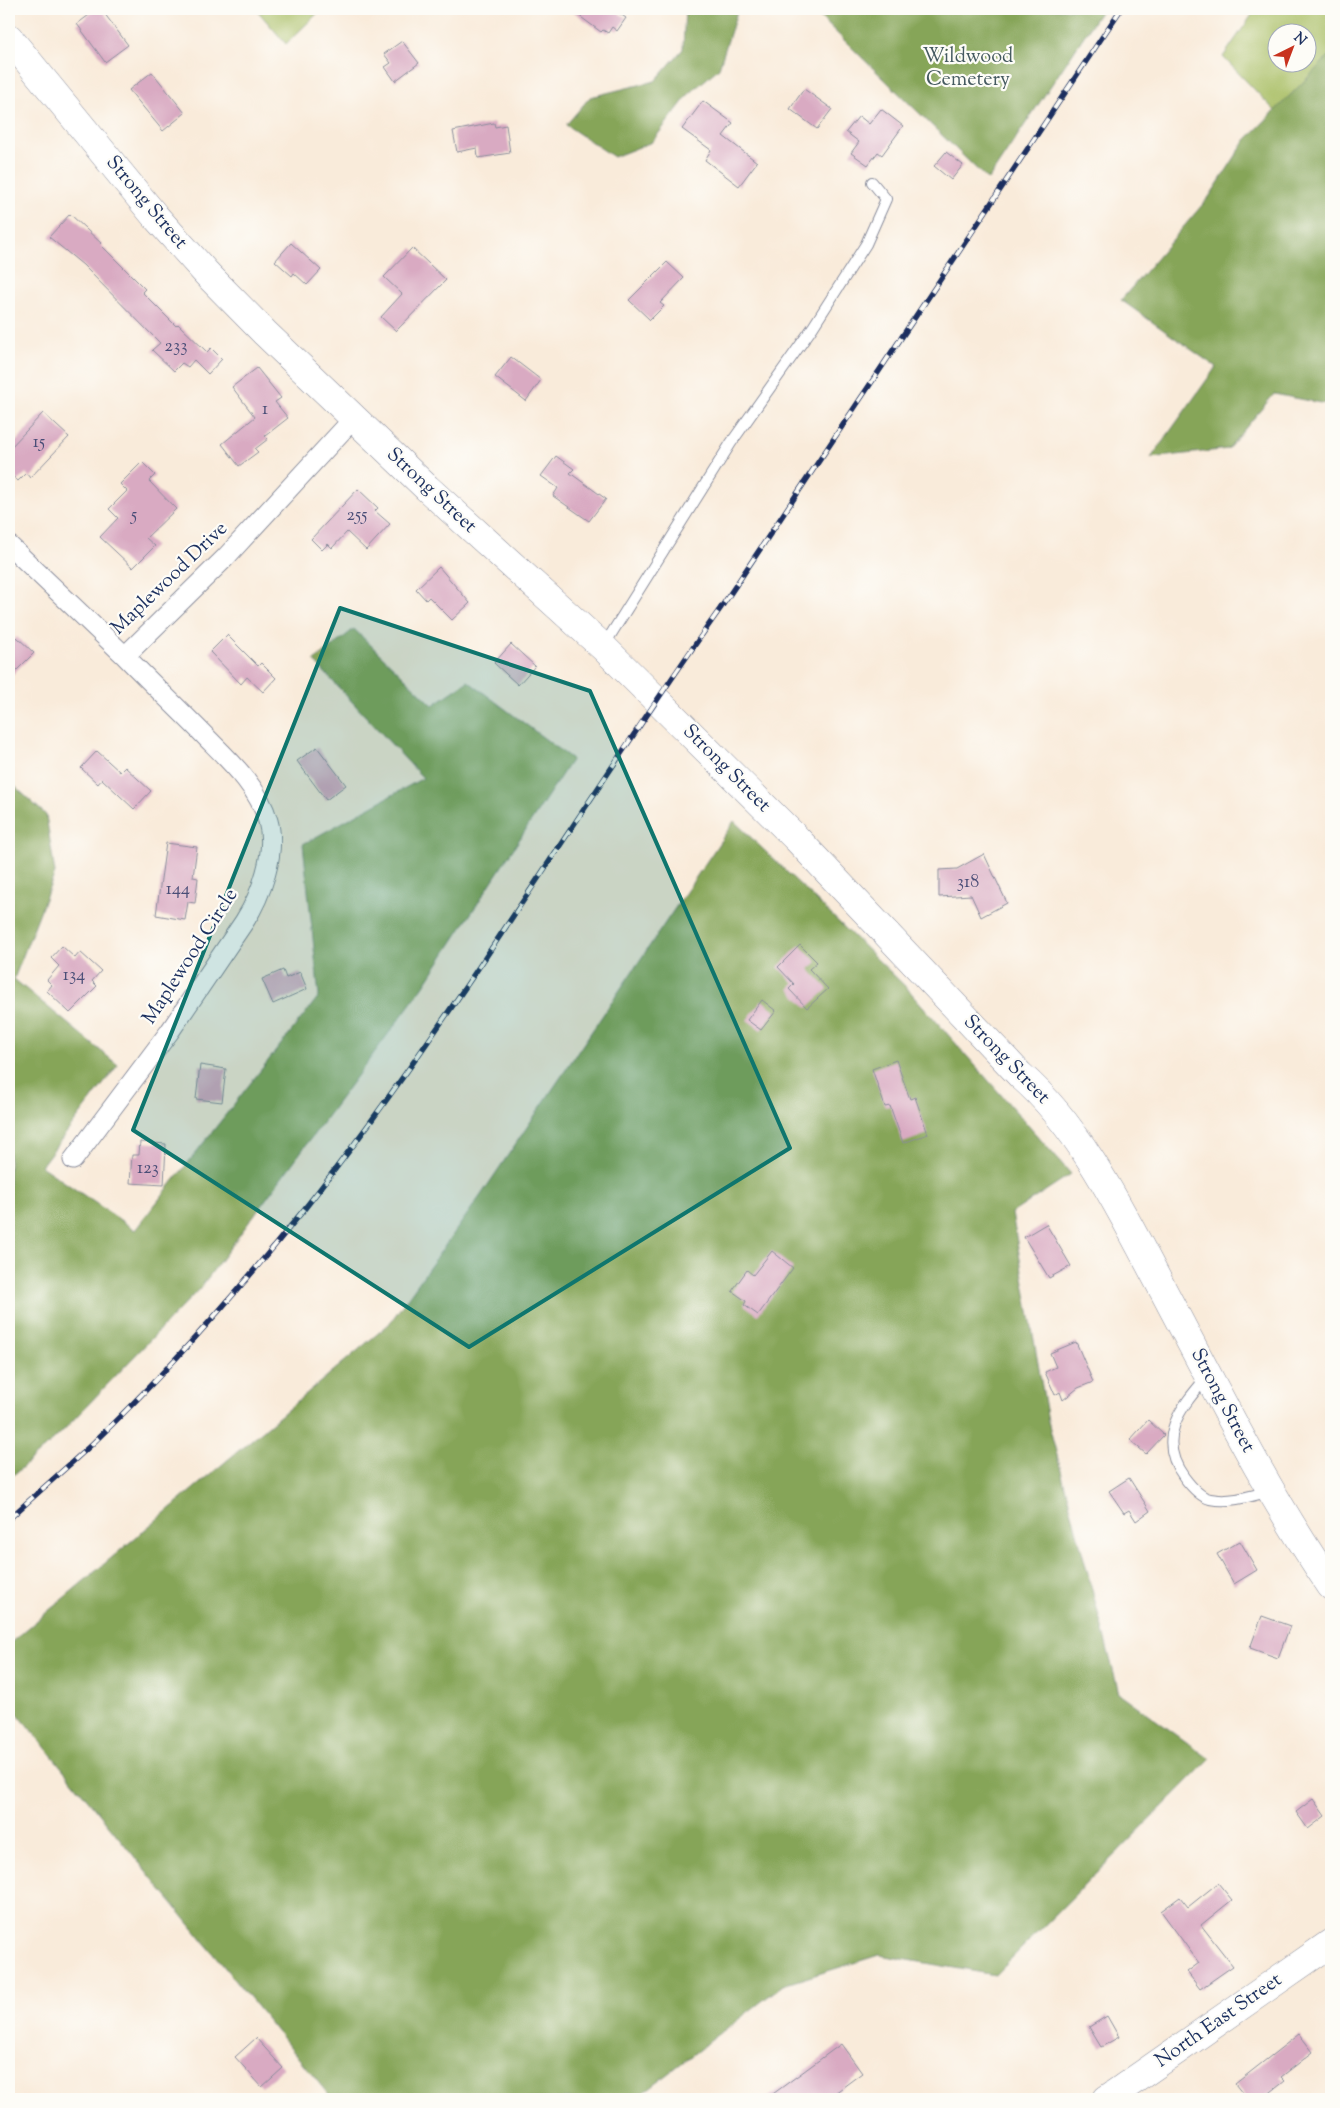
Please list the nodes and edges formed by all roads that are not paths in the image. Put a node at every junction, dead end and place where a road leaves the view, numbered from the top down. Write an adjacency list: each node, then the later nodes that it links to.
1 (9, 38): 3 (main road, Strong Street)
2 (872, 182): 5 (lane)
3 (354, 418): 5 (main road, Strong Street); 6 (street, Maplewood Drive)
4 (9, 545): 6 (street, Maplewood Drive)
5 (603, 647): 8 (main road, Strong Street)
6 (125, 656): 7 (street, Maplewood Circle)
7 (73, 1160)
8 (1208, 1376): 9 (main road, Strong Street); 9 (lane)
9 (1271, 1490): 10 (main road, Strong Street)
10 (1331, 1586)
11 (1331, 1943): 12 (main road, North East Street)
12 (1107, 2099)

